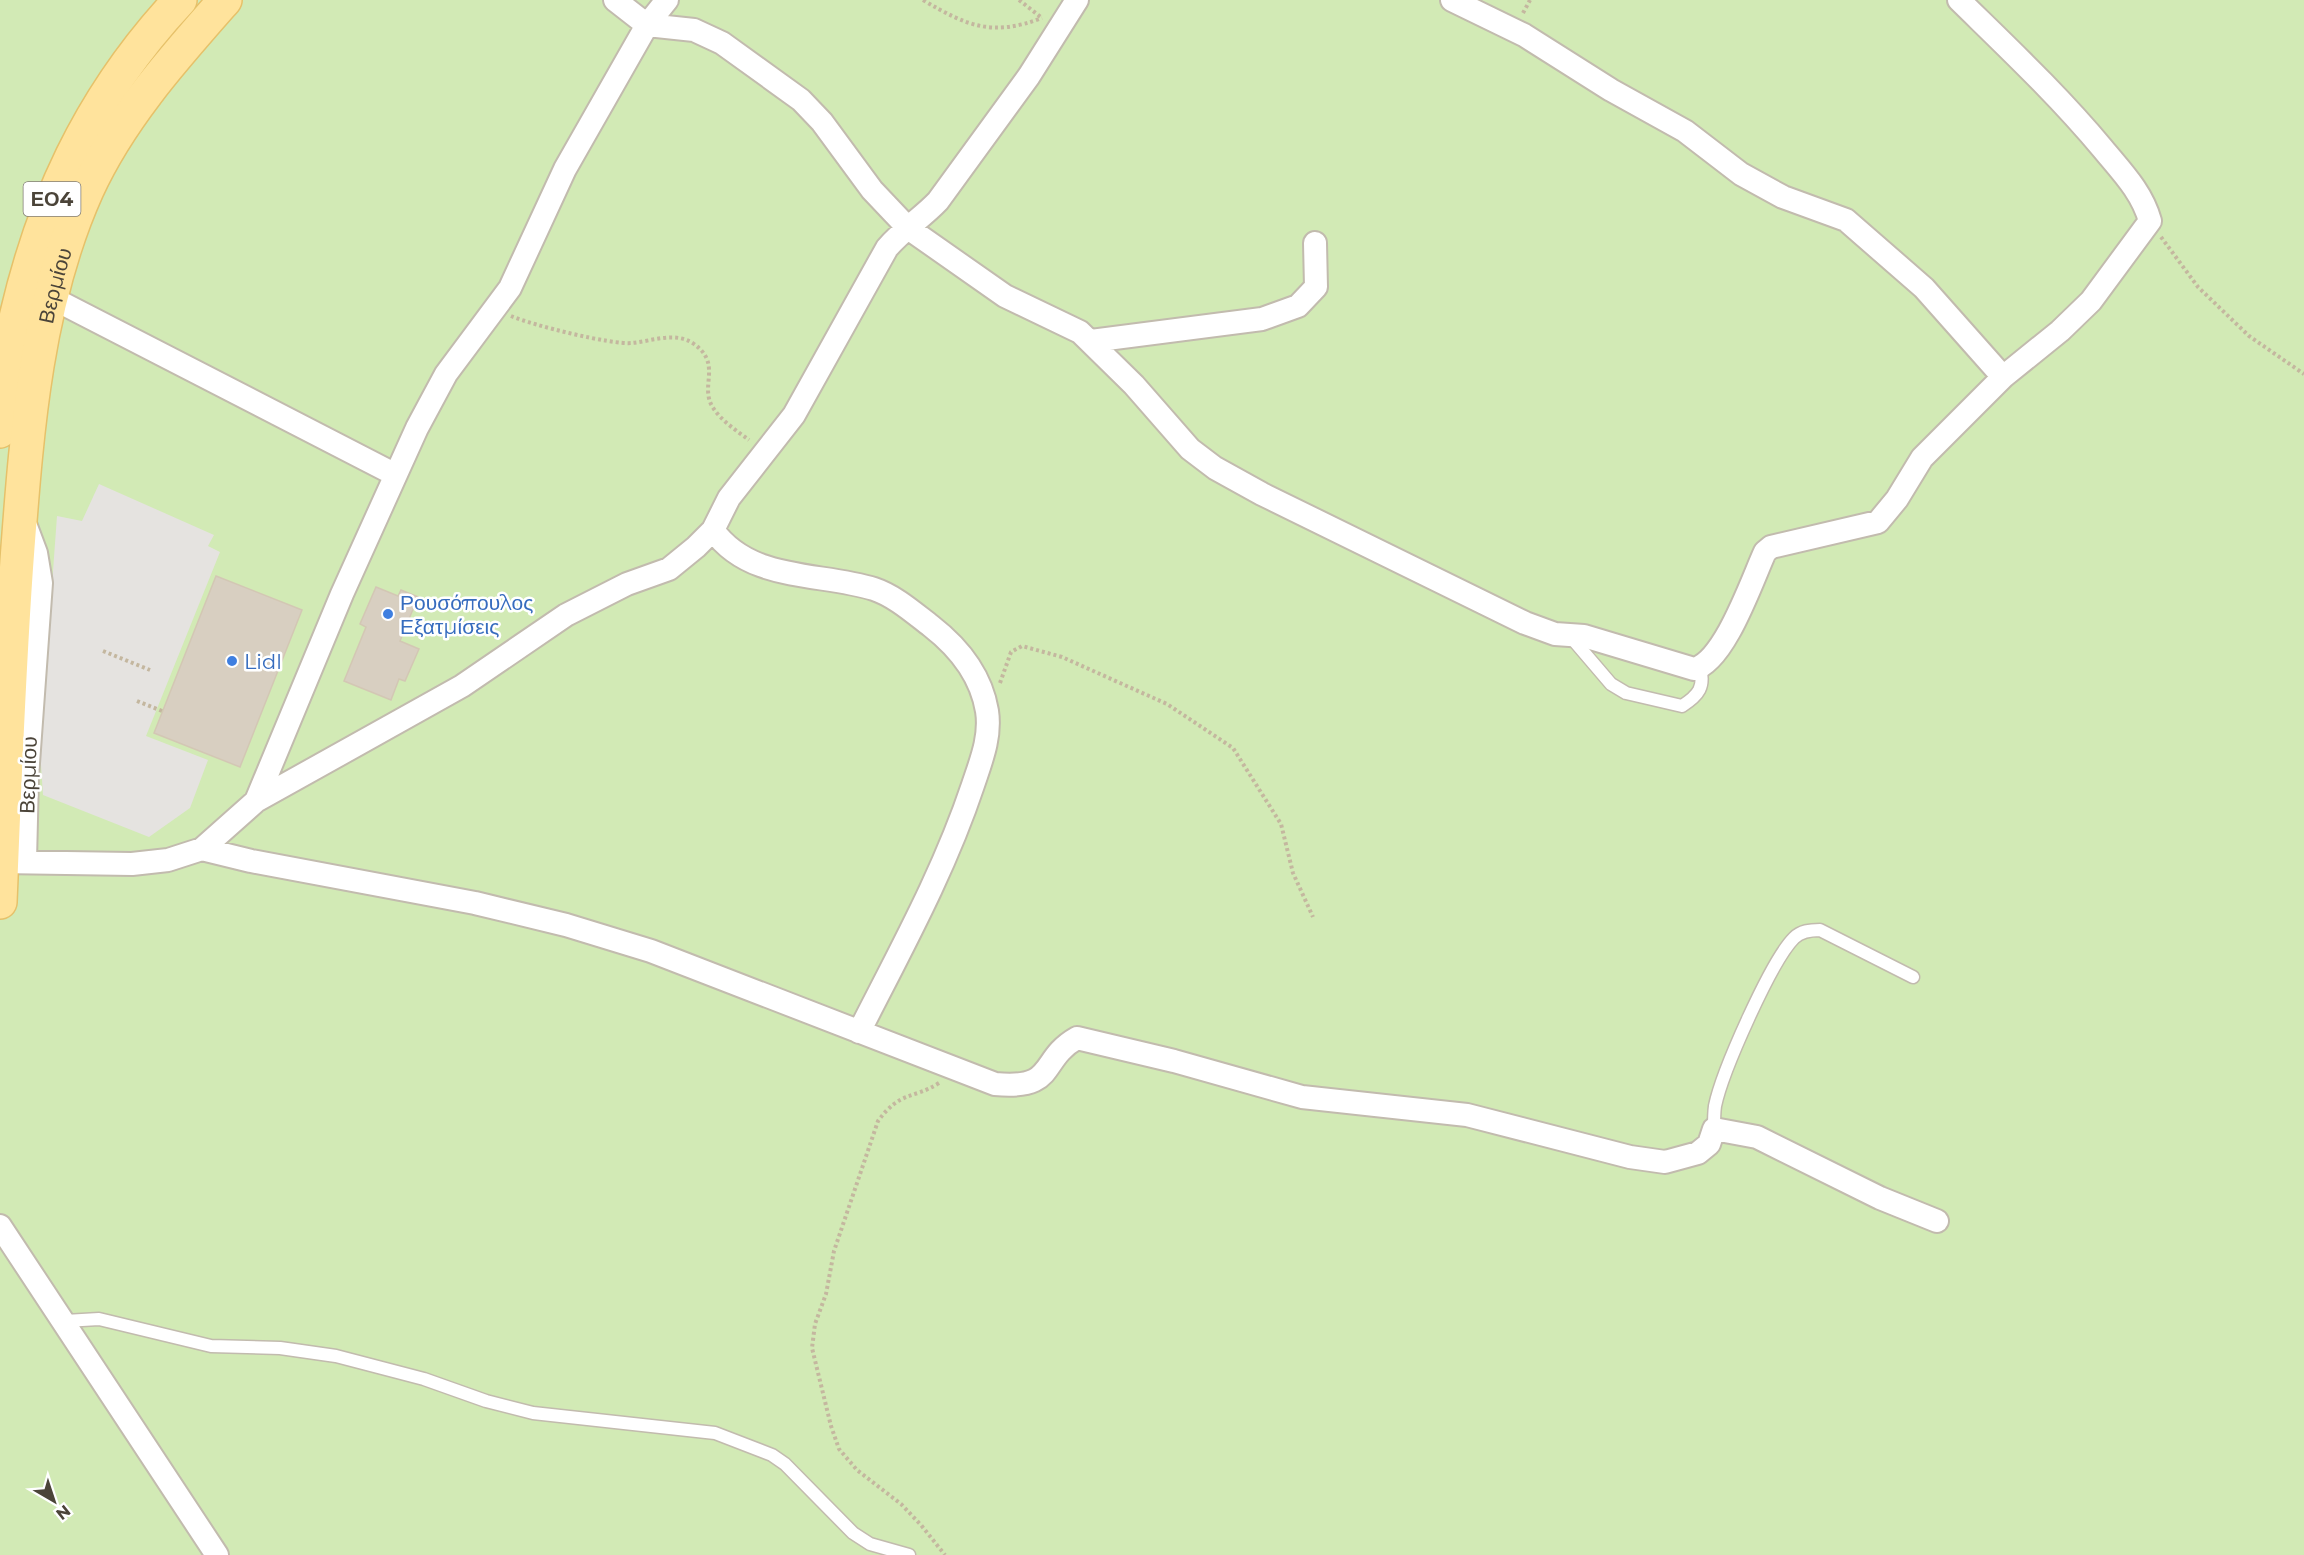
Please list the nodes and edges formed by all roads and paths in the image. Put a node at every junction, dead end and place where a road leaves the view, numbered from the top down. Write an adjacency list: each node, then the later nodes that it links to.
1 (180, 0): 20 (main road, Βερμίου / ΕΟ4)
2 (225, 0): 15 (main road, Βερμίου / ΕΟ4)
3 (615, 0): 11 (street)
4 (667, 0): 11 (street)
5 (923, 0): 10 (path)
6 (1019, 0): 10 (path)
7 (1077, 0): 10 (street)
8 (1452, 0): 19 (street)
9 (1959, 0): 12 (street)
10 (1051, 21): 13 (street)
11 (647, 24): 13 (street); 16 (street)
12 (2150, 221): 18 (path); 19 (street)
13 (908, 228): 17 (street); 21 (street)
14 (1314, 243): 17 (street)
15 (52, 298): 22 (street); 33 (main road, Βερμίου / ΕΟ4)
16 (494, 312): 21 (path); 22 (street)
17 (1091, 341): 24 (street)
18 (2304, 374)
19 (2003, 377): 26 (street)
20 (0, 431)
21 (768, 451): 23 (street)
22 (394, 474): 31 (street)
23 (713, 530): 30 (street); 31 (street)
24 (1570, 636): 26 (street); 26 (lane)
25 (103, 651): 27 (path)
26 (1700, 667)
27 (150, 670)
28 (137, 701): 29 (path)
29 (162, 711)
30 (987, 712): 35 (path); 37 (street)
31 (256, 801): 32 (street)
32 (202, 849): 33 (street); 37 (street)
33 (9, 862): 34 (main road, Βερμίου / ΕΟ4)
34 (0, 902)
35 (1313, 917)
36 (1913, 977): 39 (lane)
37 (859, 1032): 38 (street)
38 (955, 1069): 39 (street); 45 (path)
39 (1714, 1129): 40 (street)
40 (1937, 1221)
41 (0, 1226): 42 (street)
42 (65, 1321): 43 (street); 44 (lane)
43 (218, 1555)
44 (909, 1555)
45 (945, 1555)

